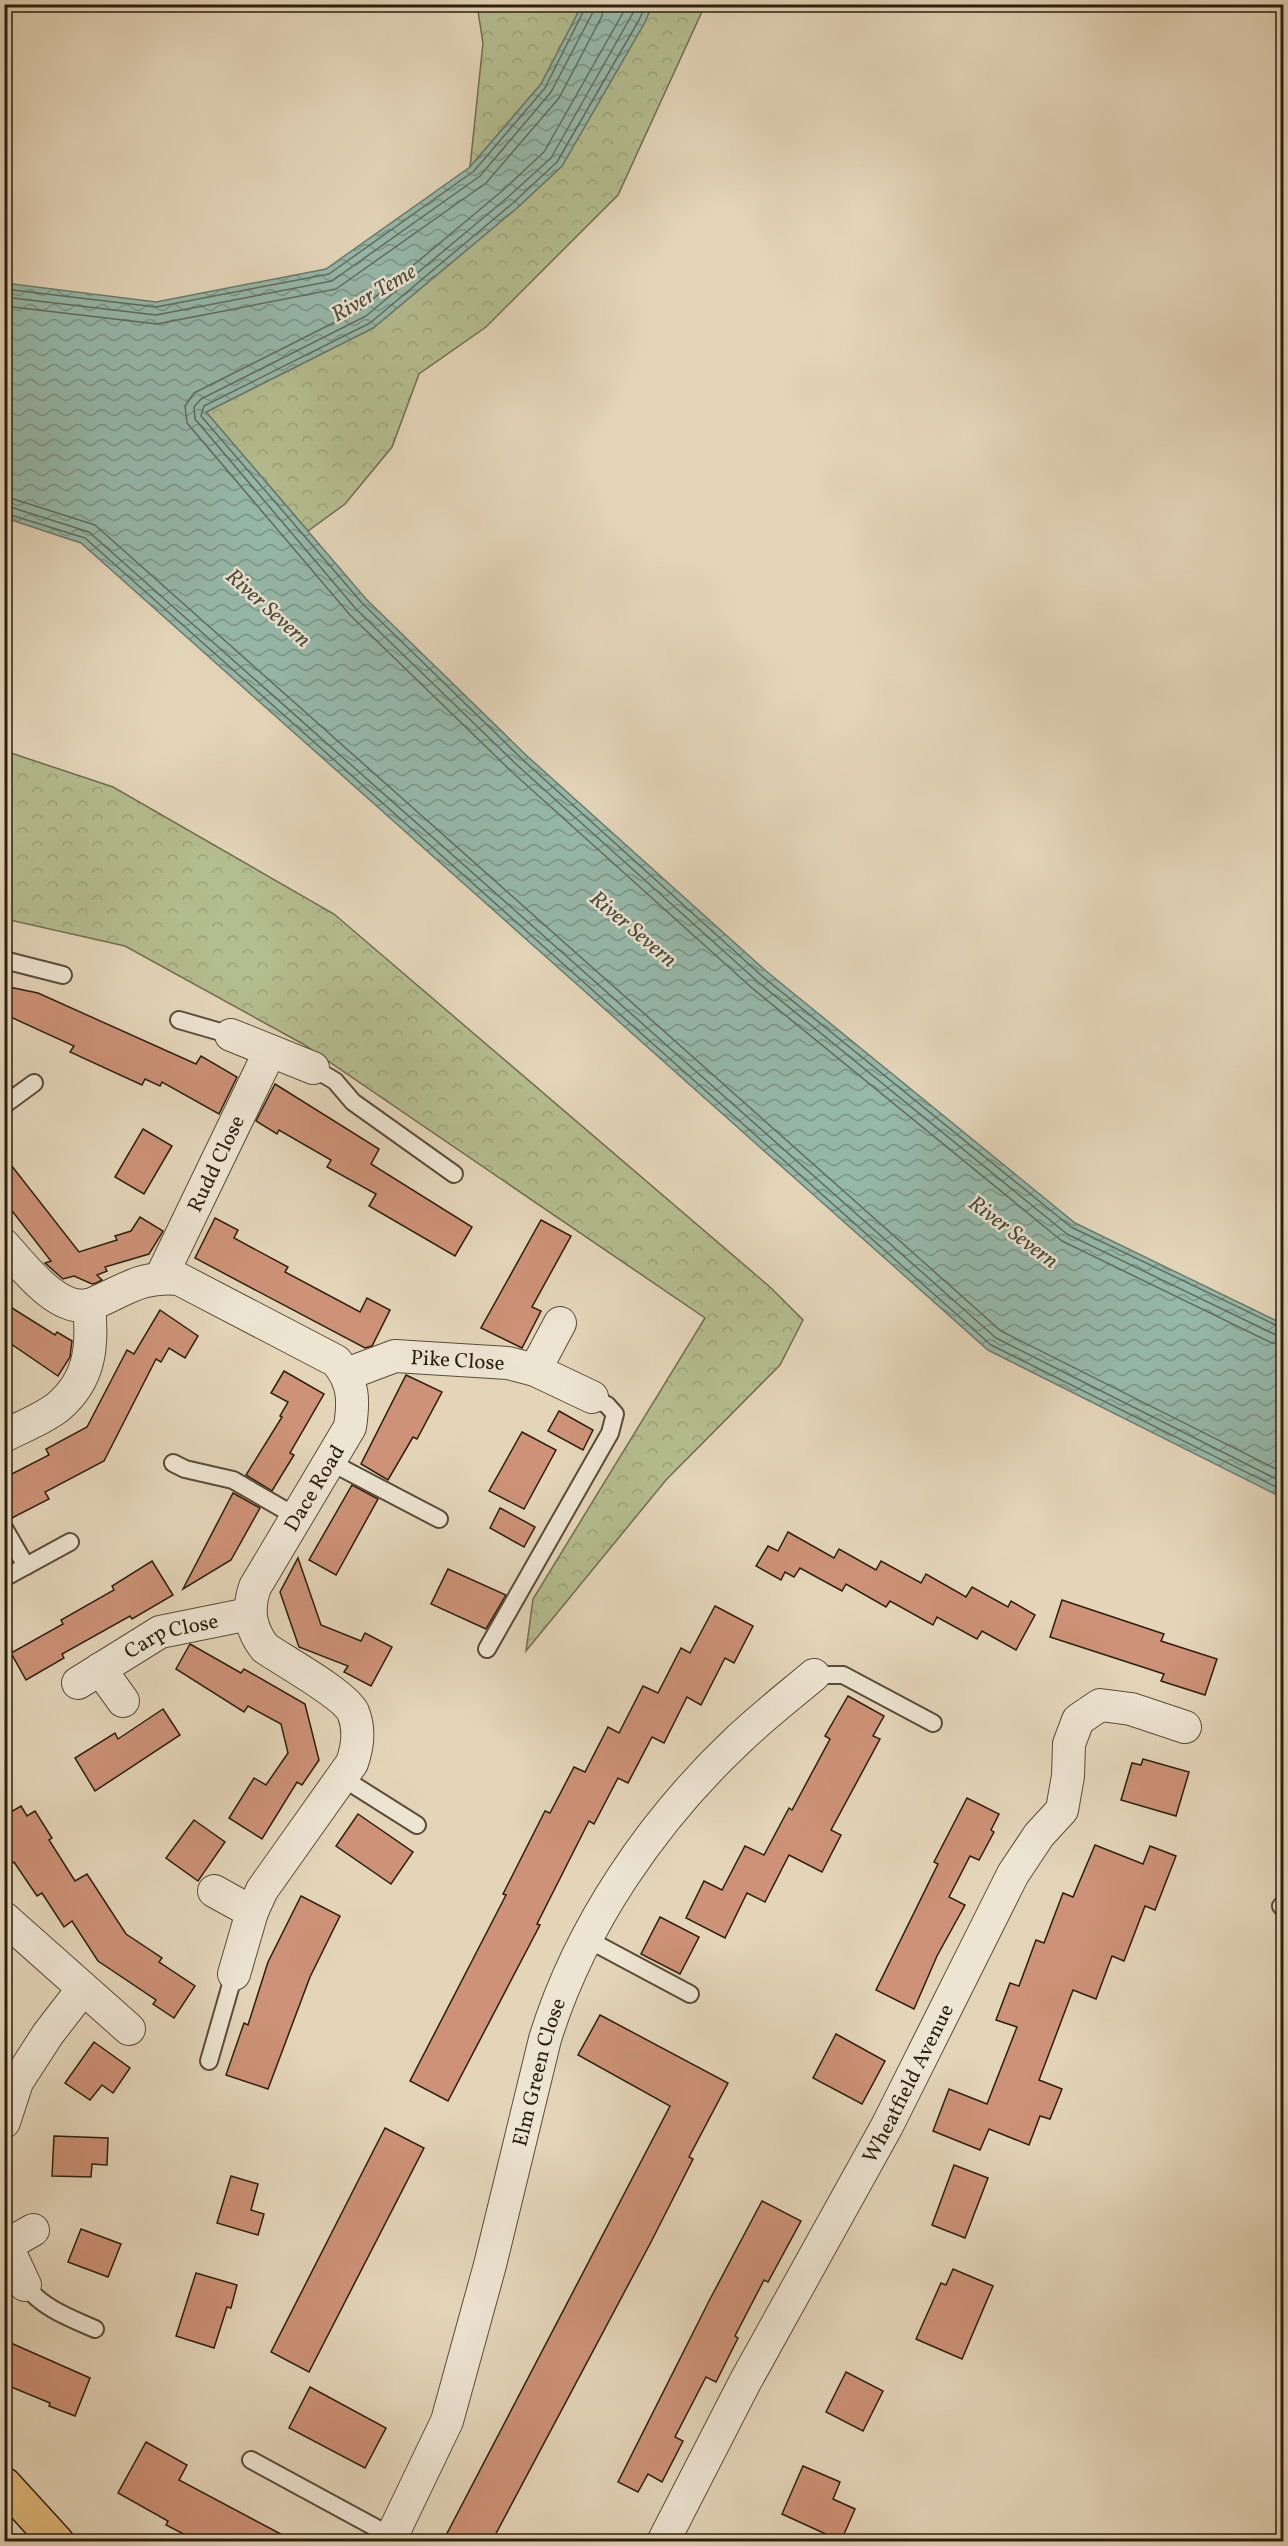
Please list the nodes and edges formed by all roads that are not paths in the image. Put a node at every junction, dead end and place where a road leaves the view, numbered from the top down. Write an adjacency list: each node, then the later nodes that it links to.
1 (4, 960): 2 (lane)
2 (63, 975)
3 (179, 1020): 4 (lane)
4 (231, 1035): 5 (street)
5 (270, 1051): 6 (street); 11 (street, Rudd Close)
6 (312, 1068): 9 (lane)
7 (34, 1083): 8 (lane)
8 (4, 1105)
9 (454, 1174)
10 (4, 1245): 12 (street)
11 (161, 1277): 12 (street); 15 (street)
12 (89, 1305): 17 (street)
13 (560, 1323): 14 (street, Pike Close)
14 (534, 1370): 15 (street, Pike Close); 16 (street, Pike Close)
15 (348, 1374): 18 (street, Dace Road)
16 (592, 1397): 27 (lane)
17 (4, 1436)
18 (330, 1462): 20 (street, Dace Road); 21 (lane)
19 (173, 1463): 20 (lane)
20 (297, 1517): 26 (street, Dace Road)
21 (439, 1519)
22 (4, 1528): 24 (lane)
23 (70, 1542): 24 (lane)
24 (27, 1566): 25 (lane)
25 (4, 1578)
26 (249, 1614): 29 (street, Carp Close); 32 (street)
27 (487, 1649)
28 (814, 1675): 30 (lane); 37 (street, Elm Green Close)
29 (123, 1701)
30 (933, 1723)
31 (1185, 1726): 51 (street, Wheatfield Avenue)
32 (341, 1777): 33 (lane); 35 (street)
33 (417, 1825)
34 (214, 1891): 35 (street)
35 (252, 1912): 38 (street)
36 (4, 1918): 39 (street)
37 (587, 1939): 40 (lane); 49 (street, Elm Green Close)
38 (234, 1974): 42 (lane)
39 (82, 1990): 41 (street); 43 (street)
40 (690, 1994)
41 (129, 2029)
42 (209, 2061)
43 (4, 2122)
44 (15, 2238): 45 (street)
45 (25, 2285): 46 (lane)
46 (95, 2329)
47 (251, 2460): 49 (lane)
48 (4, 2484): 50 (main road)
49 (390, 2539)
50 (57, 2541)
51 (663, 2541)

